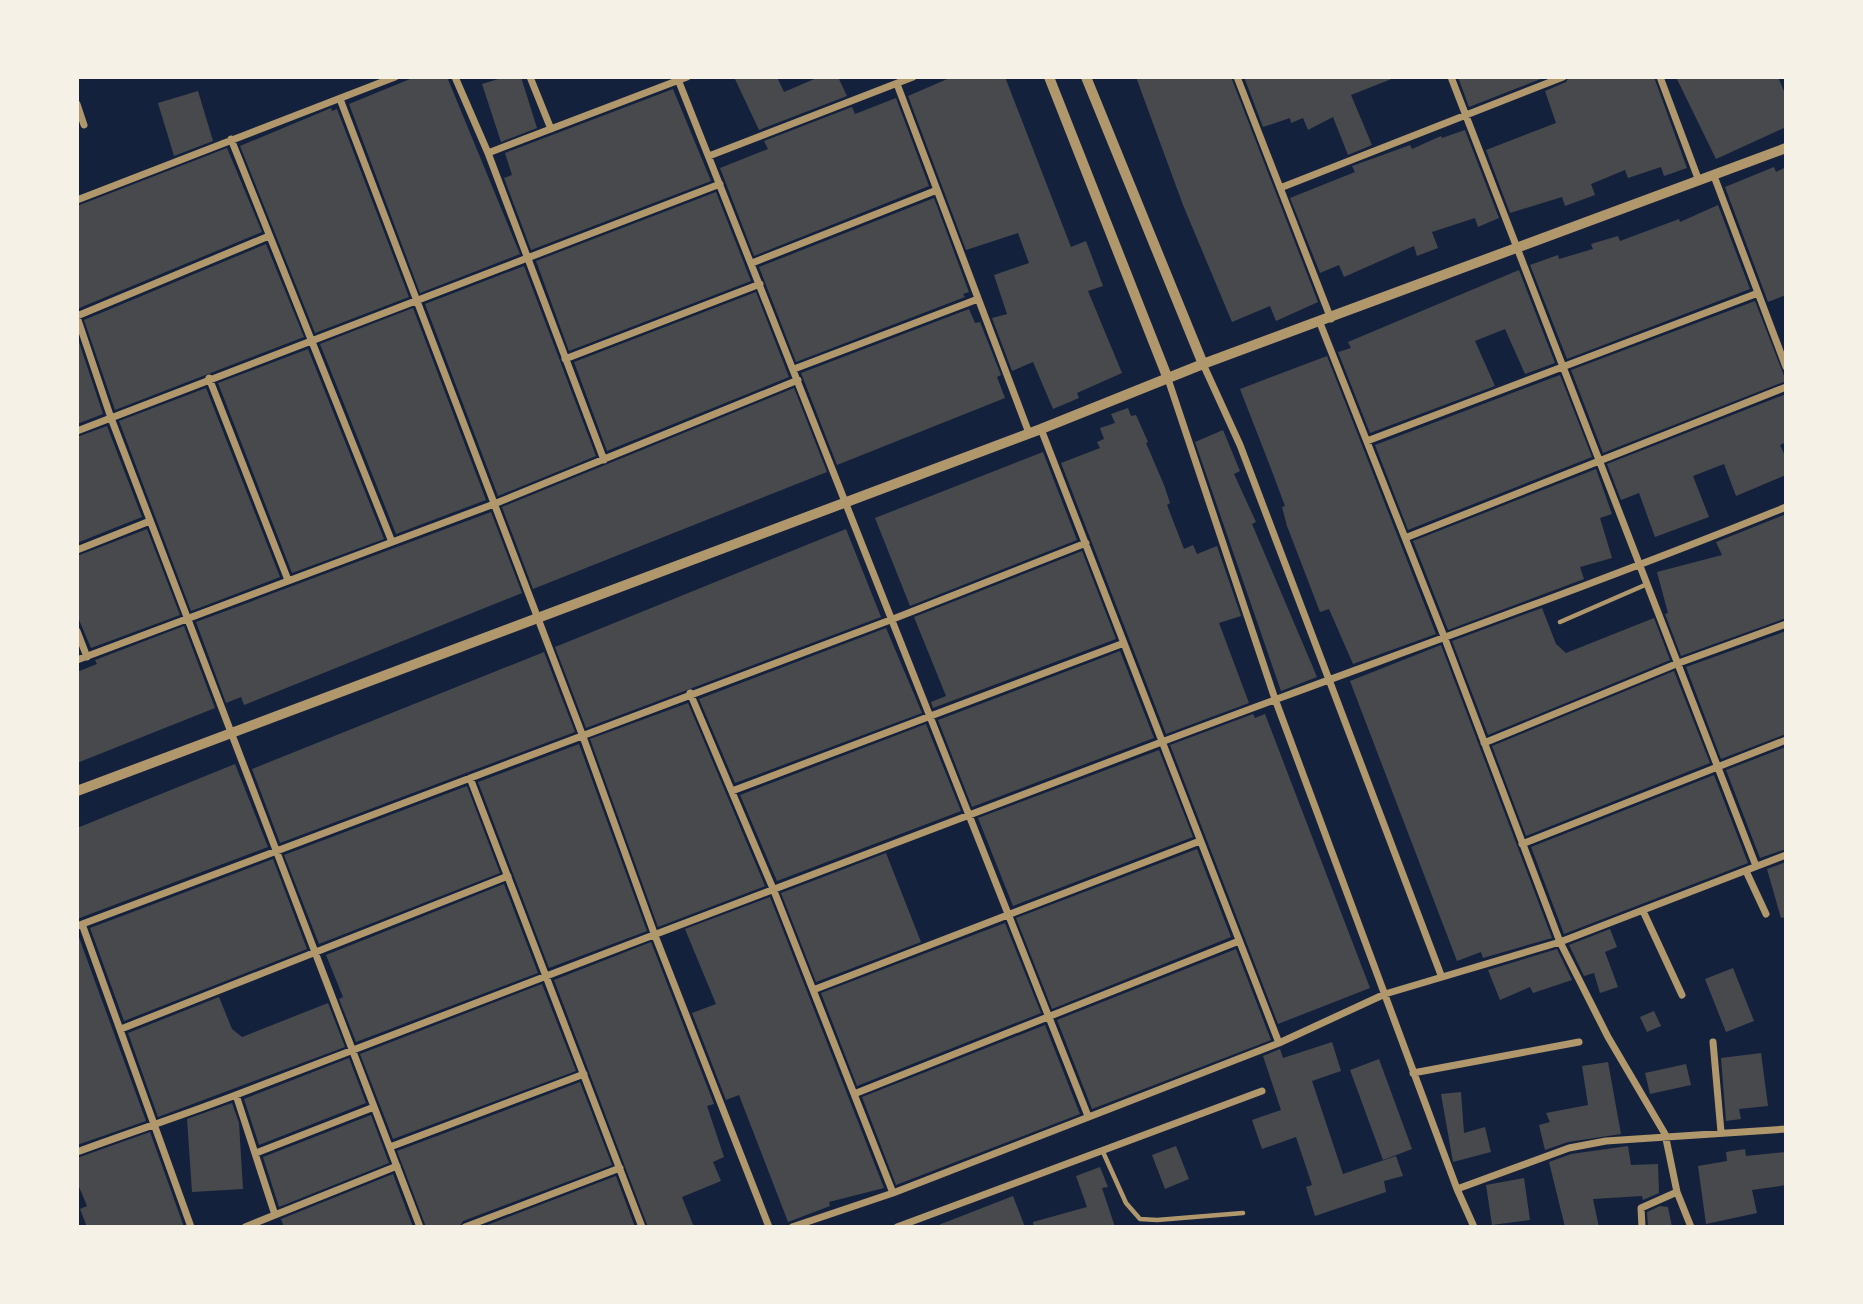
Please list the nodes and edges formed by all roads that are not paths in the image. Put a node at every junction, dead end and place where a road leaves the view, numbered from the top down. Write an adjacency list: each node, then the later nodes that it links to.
1 (395, 77): 14 (street)
2 (455, 77): 21 (street)
3 (530, 77): 18 (street)
4 (687, 77): 12 (street)
5 (913, 77): 13 (street)
6 (1049, 77): 46 (street)
7 (1086, 77): 41 (street)
8 (1451, 77): 16 (street)
9 (1563, 77): 16 (street)
10 (1660, 77): 24 (street)
11 (1240, 78): 26 (street)
12 (679, 82): 18 (street); 22 (street)
13 (897, 84): 22 (street); 27 (street)
14 (340, 99): 19 (street); 35 (street)
15 (77, 104): 17 (street)
16 (1465, 115): 26 (street); 30 (street)
17 (84, 125)
18 (551, 129): 21 (street)
19 (231, 139): 28 (street); 29 (street)
20 (1786, 148): 23 (street)
21 (488, 153): 31 (street)
22 (709, 156): 25 (street)
23 (1714, 176): 24 (street); 34 (street)
24 (1699, 181): 30 (street)
25 (720, 184): 31 (street); 32 (street)
26 (1280, 188): 38 (street)
27 (937, 190): 32 (street); 36 (street)
28 (77, 200)
29 (269, 236): 37 (street); 39 (street)
30 (1516, 247): 38 (street); 42 (street)
31 (525, 256): 35 (street); 40 (street)
32 (752, 263): 33 (street)
33 (760, 284): 40 (street); 44 (street)
34 (1758, 293): 42 (street); 43 (street)
35 (416, 299): 39 (street); 57 (street)
36 (978, 299): 44 (street); 52 (street)
37 (77, 317): 49 (street)
38 (1325, 321): 41 (street); 53 (street)
39 (311, 341): 45 (street); 61 (street)
40 (565, 359): 55 (street)
41 (1203, 364): 46 (street); 78 (street)
42 (1561, 366): 53 (street); 54 (street)
43 (1786, 367)
44 (794, 369): 47 (street)
45 (209, 379): 49 (street); 65 (street)
46 (1168, 379): 50 (street); 80 (street)
47 (798, 380): 55 (street); 56 (street)
48 (1786, 387): 54 (street)
49 (111, 418): 51 (street); 59 (street)
50 (1041, 429): 52 (street); 62 (street)
51 (77, 431)
52 (1029, 433): 56 (street)
53 (1367, 441): 60 (street)
54 (1598, 459): 60 (street); 64 (street)
55 (604, 460): 57 (street)
56 (846, 501): 67 (street); 69 (street)
57 (494, 504): 61 (street); 67 (street)
58 (1786, 507): 64 (street)
59 (150, 521): 63 (street); 68 (street)
60 (1405, 538): 73 (street)
61 (392, 542): 65 (street)
62 (1086, 543): 69 (street); 74 (street)
63 (77, 550)
64 (1638, 567): 66 (street); 73 (street)
65 (288, 580): 68 (street)
66 (1645, 585): 70 (lane); 77 (street)
67 (537, 616): 82 (street); 83 (street)
68 (187, 618): 75 (street); 82 (street)
69 (893, 619): 79 (street); 81 (street)
70 (1560, 622)
71 (1786, 624): 77 (street)
72 (77, 631): 75 (street)
73 (1445, 639): 78 (street); 86 (street)
74 (1124, 643): 81 (street); 85 (street)
75 (87, 657): 76 (street)
76 (77, 660)
77 (1676, 664): 86 (street); 87 (street)
78 (1329, 679): 80 (street); 109 (street)
79 (690, 693): 83 (street); 90 (street)
80 (1275, 699): 85 (street); 111 (street)
81 (931, 717): 90 (street); 91 (street)
82 (231, 734): 89 (street); 94 (street)
83 (582, 734): 88 (street); 104 (street)
84 (1786, 740): 87 (street)
85 (1162, 741): 91 (street); 92 (street)
86 (1484, 743): 93 (street)
87 (1717, 767): 93 (street); 96 (street)
88 (470, 778): 94 (street); 98 (street)
89 (77, 791)
90 (732, 791): 99 (street)
91 (970, 814): 99 (street); 102 (street)
92 (1200, 841): 102 (street); 105 (street)
93 (1522, 844): 106 (street)
94 (275, 850): 103 (street); 107 (street)
95 (1786, 855): 96 (street)
96 (1756, 866): 97 (street)
97 (1746, 871): 100 (street); 101 (street)
98 (508, 876): 107 (street); 108 (street)
99 (774, 891): 104 (street); 110 (street)
100 (1643, 911): 106 (street); 112 (street)
101 (1766, 914)
102 (1009, 915): 110 (street); 113 (street)
103 (79, 925): 114 (street)
104 (654, 933): 108 (street); 146 (street)
105 (1239, 941): 113 (street); 117 (street)
106 (1560, 942): 109 (street); 129 (street)
107 (315, 953): 114 (street); 118 (street)
108 (545, 975): 118 (street); 120 (street)
109 (1441, 975): 111 (street)
110 (813, 990): 122 (street)
111 (1385, 994): 117 (street); 119 (street)
112 (1682, 995)
113 (1050, 1018): 122 (street); 125 (street)
114 (121, 1029): 126 (street)
115 (1579, 1042): 119 (street)
116 (1713, 1042): 128 (street)
117 (1279, 1043): 125 (street)
118 (352, 1049): 123 (street); 124 (street)
119 (1413, 1073): 136 (street)
120 (584, 1074): 130 (street); 135 (street)
121 (1262, 1091): 132 (street)
122 (854, 1094): 138 (street)
123 (236, 1095): 126 (street); 133 (street)
124 (374, 1107): 130 (street); 133 (street)
125 (1088, 1116): 138 (street)
126 (155, 1123): 131 (street); 141 (street)
127 (1786, 1129): 128 (street)
128 (1721, 1132): 129 (street)
129 (1665, 1134): 136 (street); 137 (street)
130 (390, 1147): 134 (street)
131 (77, 1152)
132 (1102, 1152): 139 (lane); 148 (street)
133 (256, 1153): 140 (street)
134 (397, 1166): 140 (street); 143 (street)
135 (620, 1168): 144 (street); 145 (street)
136 (1457, 1189): 149 (street)
137 (1677, 1192): 150 (street); 151 (street)
138 (893, 1193): 147 (street)
139 (1243, 1213)
140 (275, 1215): 142 (street)
141 (191, 1227)
142 (245, 1227)
143 (420, 1227)
144 (465, 1227)
145 (642, 1227)
146 (769, 1227)
147 (792, 1227)
148 (897, 1227)
149 (1474, 1227)
150 (1643, 1227)
151 (1691, 1227)

